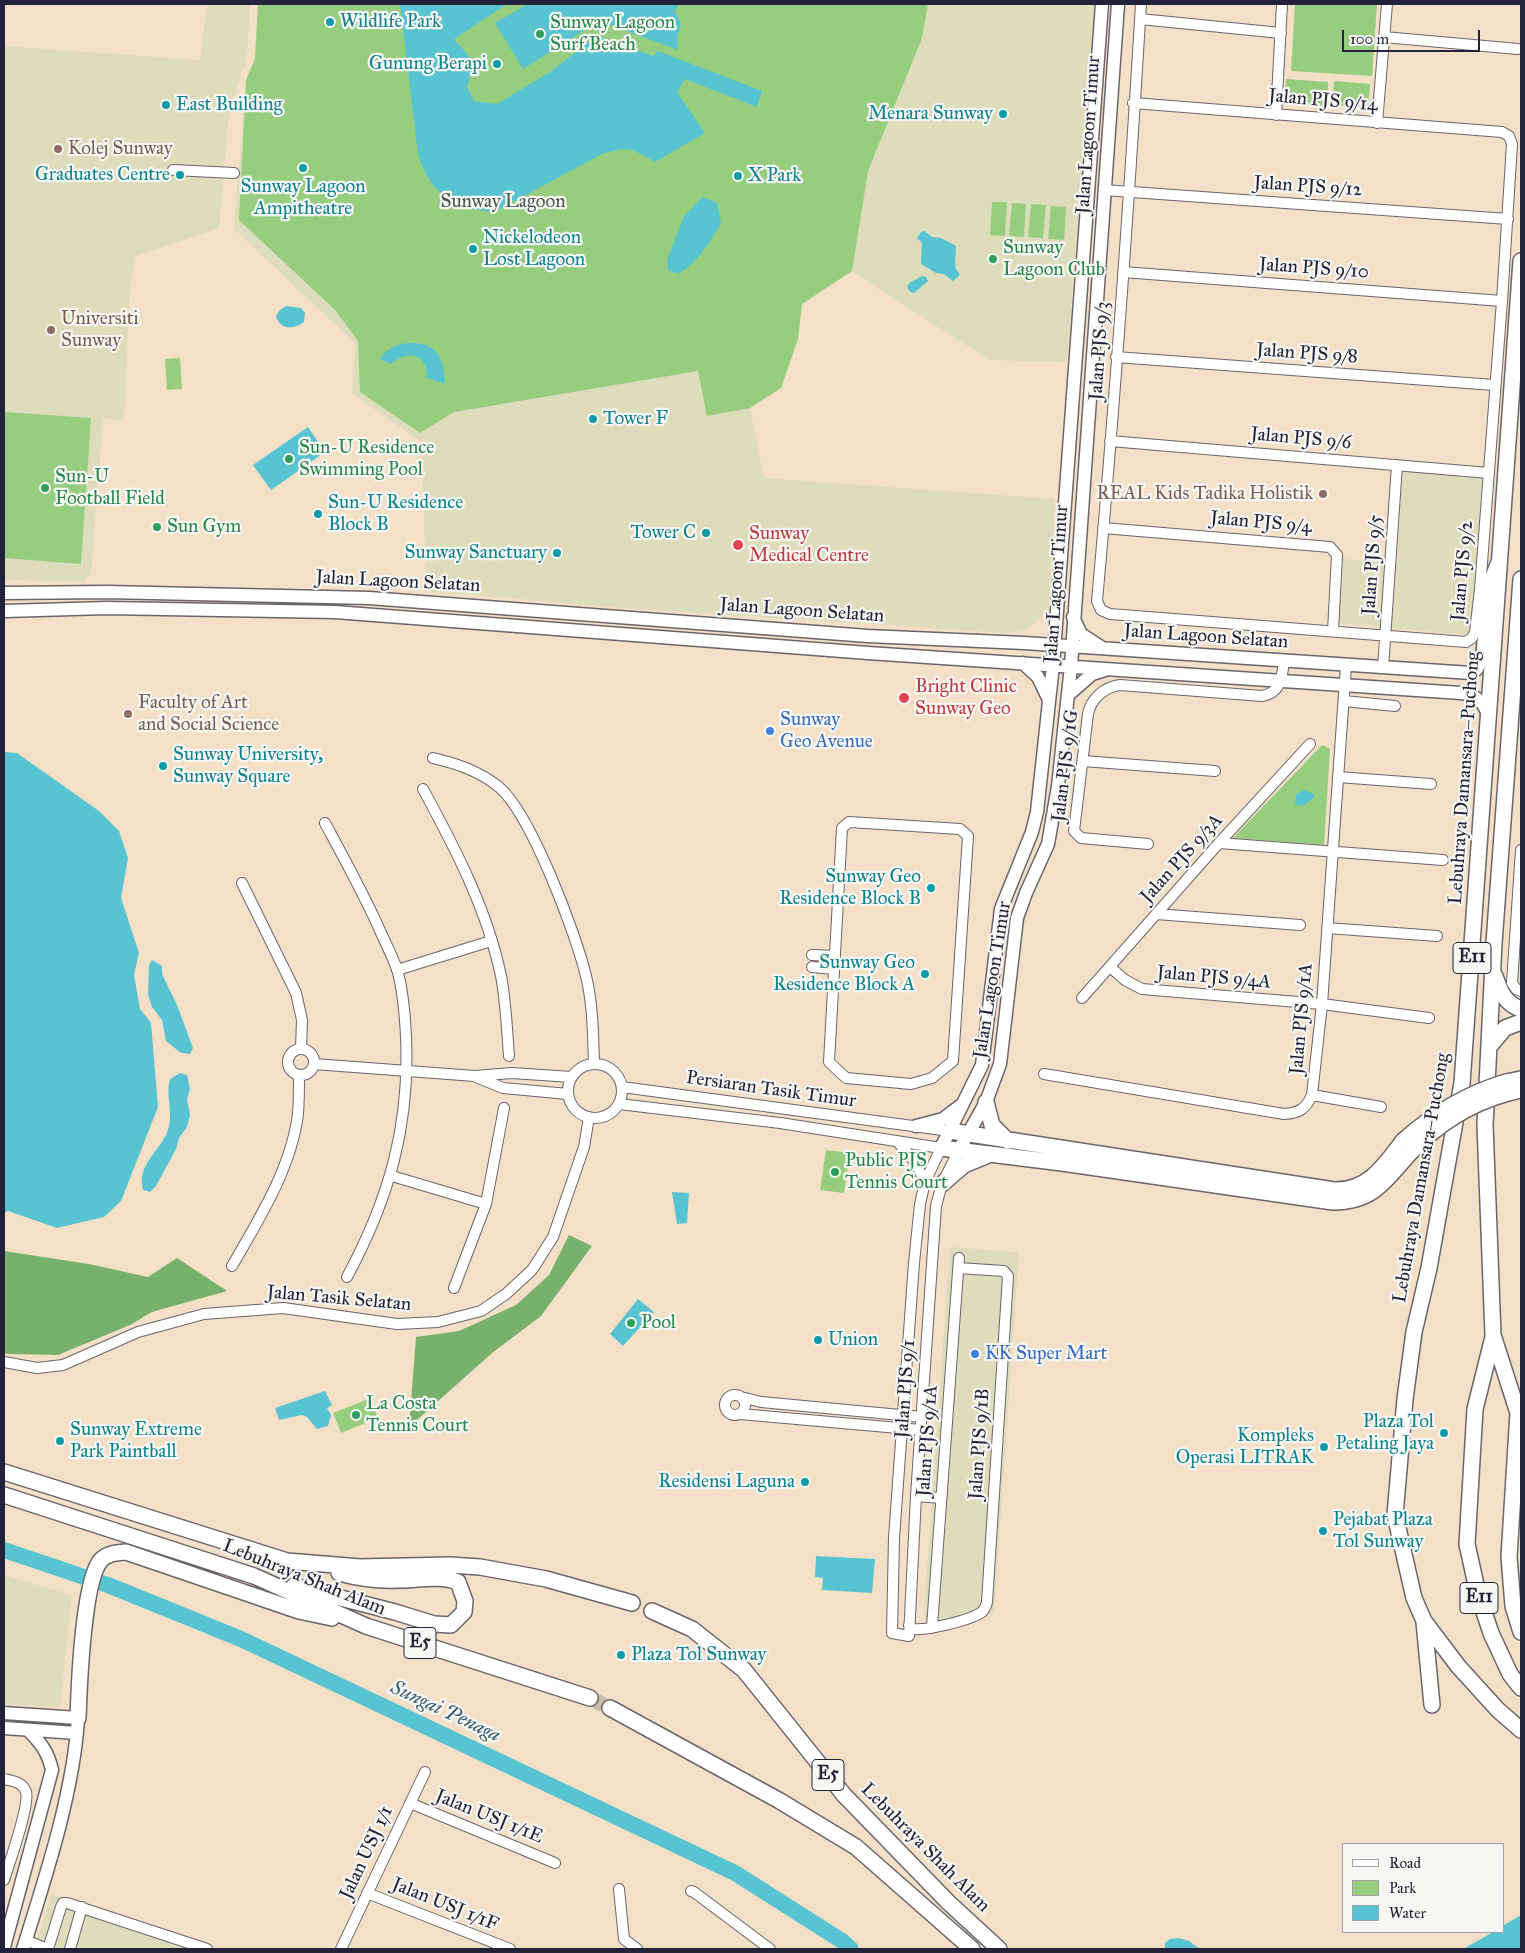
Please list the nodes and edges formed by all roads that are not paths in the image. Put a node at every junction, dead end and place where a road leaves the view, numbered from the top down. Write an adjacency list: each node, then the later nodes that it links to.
1 (1102, 4): 7 (main road, Jalan Lagoon Timur)
2 (1118, 4): 8 (main road, Jalan Lagoon Timur)
3 (1142, 4): 6 (street, Jalan PJS 9/3)
4 (1282, 4): 9 (street)
5 (1387, 4): 10 (street)
6 (1140, 19): 9 (street); 12 (street, Jalan PJS 9/3)
7 (1100, 21): 8 (main road); 37 (main road, Jalan Lagoon Timur)
8 (1116, 22): 18 (main road, Jalan Lagoon Timur)
9 (1281, 33): 13 (street)
10 (1384, 37): 11 (street); 14 (street)
11 (1518, 50)
12 (1133, 104): 13 (street, Jalan PJS 9/14); 19 (street, Jalan PJS 9/3)
13 (1276, 115): 14 (street, Jalan PJS 9/14)
14 (1376, 123): 15 (street, Jalan PJS 9/14)
15 (1509, 136): 20 (street, Jalan PJS 9/2)
16 (173, 170): 17 (street)
17 (234, 174)
18 (1104, 190): 19 (street, Jalan PJS 9/12); 38 (main road, Jalan Lagoon Timur)
19 (1128, 191): 20 (street, Jalan PJS 9/12); 22 (street, Jalan PJS 9/3)
20 (1508, 219): 23 (street, Jalan PJS 9/2)
21 (1521, 261): 30 (highway, Lebuhraya Damansara–Puchong / E11)
22 (1123, 272): 23 (street, Jalan PJS 9/10); 24 (street, Jalan PJS 9/3)
23 (1502, 301): 25 (street, Jalan PJS 9/2)
24 (1116, 357): 25 (street, Jalan PJS 9/8); 26 (street, Jalan PJS 9/3)
25 (1494, 385): 28 (street, Jalan PJS 9/2)
26 (1110, 441): 27 (street, Jalan PJS 9/6); 29 (street, Jalan PJS 9/3)
27 (1397, 465): 28 (street, Jalan PJS 9/6); 40 (street, Jalan PJS 9/5)
28 (1489, 473): 40 (street, Jalan PJS 9/2)
29 (1104, 528): 35 (street, Jalan PJS 9/3); 39 (street, Jalan PJS 9/4)
30 (1502, 554): 51 (main road, Jalan Lagoon Selatan); 58 (highway, Lebuhraya Damansara–Puchong / E11)
31 (1521, 578): 85 (highway, E11)
32 (107, 592): 33 (main road, Jalan Lagoon Selatan); 34 (main road); 41 (main road, Jalan Lagoon Selatan)
33 (4, 593)
34 (107, 608): 36 (main road, Jalan Lagoon Selatan); 46 (main road, Jalan Lagoon Selatan)
35 (1101, 610): 39 (street, Jalan PJS 9/2)
36 (4, 611)
37 (1056, 617): 41 (main road); 42 (main road, Jalan Lagoon Timur)
38 (1073, 617): 43 (main road, Jalan Lagoon Timur); 44 (main road)
39 (1333, 631): 40 (street, Jalan PJS 9/2)
40 (1386, 636): 51 (street, Jalan PJS 9/5)
41 (1024, 644): 42 (main road, Jalan Lagoon Selatan)
42 (1054, 646): 43 (main road, Jalan Lagoon Selatan); 47 (main road, Jalan Lagoon Timur)
43 (1071, 647): 44 (main road, Jalan Lagoon Selatan); 48 (main road, Jalan Lagoon Timur)
44 (1105, 648): 45 (main road, Jalan Lagoon Selatan)
45 (1284, 661): 49 (main road, Jalan Lagoon Selatan); 52 (street)
46 (1023, 663): 47 (main road, Jalan Lagoon Selatan); 55 (main road)
47 (1053, 665): 48 (main road, Jalan Lagoon Selatan); 55 (main road, Jalan Lagoon Timur)
48 (1071, 666): 50 (main road, Jalan Lagoon Selatan); 54 (main road, Jalan Lagoon Timur)
49 (1346, 666): 51 (main road, Jalan Lagoon Selatan); 53 (street, Jalan PJS 9/1A)
50 (1110, 668): 52 (main road, Jalan Lagoon Selatan); 54 (main road)
51 (1384, 668)
52 (1282, 680): 53 (main road, Jalan Lagoon Selatan); 61 (street, Jalan PJS 9/1G)
53 (1345, 684): 56 (street, Jalan PJS 9/1A); 58 (main road, Jalan Lagoon Selatan)
54 (1068, 695): 107 (main road, Jalan Lagoon Timur)
55 (1049, 700): 106 (main road, Jalan Lagoon Timur)
56 (1344, 701): 57 (street); 63 (street, Jalan PJS 9/1A)
57 (1395, 706)
58 (1490, 720): 145 (highway, Lebuhraya Damansara–Puchong / E11)
59 (1310, 744): 67 (street, Jalan PJS 9/3A)
60 (434, 758): 96 (street)
61 (1083, 761): 62 (street); 68 (street, Jalan PJS 9/1G)
62 (1215, 771)
63 (1338, 777): 64 (street); 70 (street, Jalan PJS 9/1A)
64 (1431, 784)
65 (423, 789): 78 (street)
66 (325, 822): 84 (street)
67 (1218, 843): 70 (street); 74 (street, Jalan PJS 9/3A)
68 (1148, 844)
69 (1521, 850): 73 (street)
70 (1331, 851): 71 (street); 76 (street, Jalan PJS 9/1A)
71 (1443, 860)
72 (242, 883): 93 (street)
73 (1520, 904): 86 (street)
74 (1156, 914): 75 (street); 82 (street, Jalan PJS 9/3A)
75 (1300, 925)
76 (1326, 928): 77 (street); 88 (street, Jalan PJS 9/1A)
77 (1437, 936)
78 (490, 941): 84 (street); 94 (street)
79 (812, 955): 80 (street)
80 (835, 956): 83 (street); 83 (street)
81 (812, 967): 83 (street)
82 (1110, 967): 87 (street, Jalan PJS 9/3A); 88 (street, Jalan PJS 9/4A)
83 (834, 968)
84 (397, 970): 97 (street)
85 (1493, 970): 89 (highway); 92 (highway, E11)
86 (1521, 991)
87 (1082, 998)
88 (1322, 1004): 90 (street, Jalan PJS 9/4A); 105 (street, Jalan PJS 9/1A)
89 (1521, 1009)
90 (1429, 1018)
91 (1521, 1022): 92 (highway)
92 (1489, 1047): 129 (highway, E11)
93 (302, 1048): 95 (street); 99 (street)
94 (509, 1056)
95 (314, 1064): 97 (street); 99 (street)
96 (594, 1064): 101 (street); 103 (street)
97 (408, 1071): 100 (street); 121 (street)
98 (1044, 1074): 105 (street, Jalan PJS 9/1A)
99 (299, 1075): 126 (street)
100 (475, 1076): 101 (street); 104 (street)
101 (571, 1077): 104 (street)
102 (1514, 1086): 118 (highway, bridge)
103 (622, 1087): 108 (street); 112 (street, Persiaran Tasik Timur)
104 (568, 1094): 111 (street)
105 (1312, 1095): 109 (street)
106 (966, 1102): 112 (main road); 113 (main road, Jalan Lagoon Timur)
107 (986, 1102): 114 (main road, Jalan Lagoon Timur); 116 (highway)
108 (619, 1104): 111 (street); 115 (street, Persiaran Tasik Timur)
109 (1381, 1107)
110 (504, 1108): 124 (street)
111 (590, 1118): 130 (street, Jalan Tasik Selatan)
112 (916, 1126): 113 (street, Persiaran Tasik Timur)
113 (950, 1131): 114 (highway); 117 (main road, Jalan Lagoon Timur)
114 (968, 1134): 116 (highway); 119 (main road, Jalan Lagoon Timur)
115 (898, 1141): 117 (street, Persiaran Tasik Timur); 122 (street)
116 (1008, 1141): 118 (highway)
117 (941, 1148): 119 (highway); 122 (street, Jalan PJS 9/1)
118 (1406, 1148): 120 (highway)
119 (959, 1150): 120 (highway); 123 (street, Jalan PJS 9/1)
120 (993, 1155): 123 (highway)
121 (392, 1176): 124 (street); 127 (street)
122 (925, 1182): 133 (street, Jalan PJS 9/1)
123 (942, 1184): 134 (street, Jalan PJS 9/1)
124 (486, 1204): 128 (street)
125 (958, 1263): 140 (street, Jalan PJS 9/1A); 148 (street, Jalan PJS 9/1B)
126 (232, 1266)
127 (347, 1277)
128 (454, 1288)
129 (1493, 1335): 149 (highway, E11); 150 (highway, E11)
130 (4, 1362)
131 (741, 1397): 132 (street); 132 (street); 133 (street)
132 (740, 1414): 135 (street)
133 (902, 1415): 134 (street); 135 (street, Jalan PJS 9/1)
134 (922, 1417): 136 (street, Jalan PJS 9/1)
135 (901, 1429): 136 (street); 146 (street, Jalan PJS 9/1)
136 (922, 1430): 139 (street, Jalan PJS 9/1)
137 (4, 1472): 141 (highway, Lebuhraya Shah Alam)
138 (4, 1495): 142 (highway, Lebuhraya Shah Alam / E5)
139 (916, 1496): 140 (street); 146 (street, Jalan PJS 9/1)
140 (941, 1498): 148 (street, Jalan PJS 9/1A)
141 (287, 1561): 142 (highway); 143 (highway, Lebuhraya Shah Alam)
142 (254, 1576): 147 (highway, Lebuhraya Shah Alam / E5)
143 (632, 1604)
144 (652, 1611): 178 (highway, Lebuhraya Shah Alam / E5)
145 (1424, 1621): 152 (highway); 158 (highway, Lebuhraya Damansara–Puchong / E11)
146 (909, 1625): 148 (street)
147 (366, 1626): 151 (highway, Lebuhraya Shah Alam / E5); 155 (highway)
148 (932, 1627)
149 (1521, 1632)
150 (1521, 1688)
151 (590, 1698)
152 (1432, 1705)
153 (610, 1708): 177 (highway, Lebuhraya Shah Alam / E5)
154 (4, 1713): 155 (main road)
155 (78, 1726): 157 (main road); 168 (main road)
156 (4, 1728): 157 (main road)
157 (28, 1730): 169 (main road)
158 (1521, 1730)
159 (425, 1772): 161 (street, Jalan USJ 1/1)
160 (4, 1780): 163 (street)
161 (410, 1803): 162 (street, Jalan USJ 1/1E); 166 (street, Jalan USJ 1/1)
162 (555, 1863)
163 (4, 1880)
164 (619, 1889): 175 (street)
165 (690, 1892): 176 (street)
166 (367, 1893): 173 (street, Jalan USJ 1/1); 174 (street, Jalan USJ 1/1F)
167 (82, 1907): 170 (street); 171 (street); 172 (street)
168 (25, 1945): 170 (street)
169 (4, 1947)
170 (48, 1949)
171 (70, 1949)
172 (207, 1949)
173 (340, 1949)
174 (510, 1949)
175 (637, 1949)
176 (770, 1949)
177 (972, 1949)
178 (1000, 1949)

